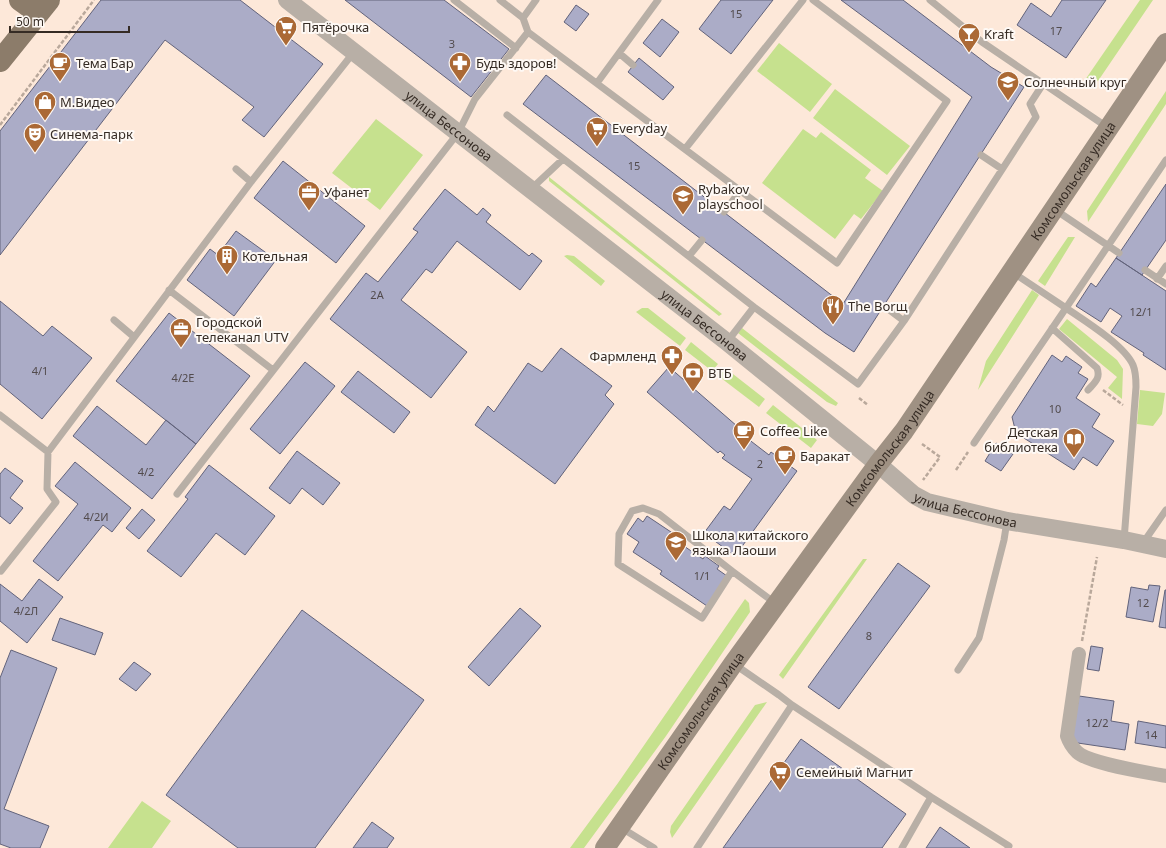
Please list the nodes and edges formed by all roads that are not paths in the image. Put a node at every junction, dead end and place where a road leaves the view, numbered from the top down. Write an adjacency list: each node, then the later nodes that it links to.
1 (20, 0): 10 (main road)
2 (287, 0): 15 (street, улица Бессонова)
3 (454, 0): 14 (lane)
4 (500, 0): 11 (lane)
5 (536, 0): 11 (lane)
6 (658, 0): 16 (lane)
7 (803, 0): 24 (lane)
8 (813, 0): 32 (lane)
9 (930, 0): 20 (lane)
10 (43, 6): 17 (main road)
11 (523, 18): 12 (lane)
12 (528, 32): 14 (lane); 19 (lane)
13 (1166, 43): 22 (main road, Комсомольская улица)
14 (516, 48): 23 (lane)
15 (354, 52): 23 (street, улица Бессонова); 30 (lane)
16 (619, 53): 18 (lane); 19 (lane)
17 (0, 61)
18 (633, 65)
19 (597, 83): 24 (lane)
20 (1043, 84): 22 (lane); 28 (lane)
21 (507, 115): 26 (lane)
22 (1109, 128): 33 (main road, Комсомольская улица)
23 (458, 132): 31 (street, улица Бессонова); 53 (lane)
24 (685, 149): 32 (lane)
25 (981, 155): 28 (lane)
26 (563, 159): 31 (lane); 38 (lane)
27 (1166, 160): 36 (lane)
28 (1002, 168): 49 (lane)
29 (236, 169): 30 (lane)
30 (251, 182): 44 (lane)
31 (530, 190): 52 (street, улица Бессонова)
32 (740, 191): 34 (lane)
33 (1054, 209): 36 (lane); 41 (main road, Комсомольская улица)
34 (724, 212)
35 (702, 240): 38 (lane)
36 (1108, 245): 37 (lane); 47 (lane)
37 (1119, 253)
38 (689, 256): 46 (lane)
39 (1166, 266): 42 (lane)
40 (1145, 270): 42 (lane)
41 (1012, 271): 47 (lane); 58 (main road, Комсомольская улица)
42 (1158, 279): 43 (lane)
43 (1166, 284)
44 (169, 290): 51 (lane); 53 (lane)
45 (884, 306): 49 (lane)
46 (754, 307): 49 (lane); 52 (lane)
47 (1066, 308): 50 (lane); 62 (lane)
48 (114, 320): 51 (lane)
49 (904, 321)
50 (1052, 328): 54 (lane); 56 (lane)
51 (134, 337): 57 (lane)
52 (727, 342): 58 (street, улица Бессонова)
53 (273, 370): 59 (lane)
54 (1088, 390)
55 (0, 414): 57 (lane)
56 (974, 443)
57 (48, 452): 65 (lane)
58 (878, 464): 61 (street, улица Бессонова); 67 (main road, Комсомольская улица)
59 (177, 494)
60 (1166, 510): 63 (lane)
61 (1007, 521): 62 (street, улица Бессонова); 70 (lane)
62 (1124, 540): 63 (street, улица Бессонова)
63 (1143, 544): 64 (street, улица Бессонова)
64 (1166, 549)
65 (1, 571)
66 (732, 571): 66 (lane); 67 (lane)
67 (777, 604): 69 (main road, Комсомольская улица)
68 (1080, 654): 72 (street)
69 (734, 664): 71 (lane); 74 (main road, Комсомольская улица)
70 (958, 670)
71 (792, 705): 73 (lane); 77 (lane)
72 (1166, 776)
73 (931, 797): 78 (lane); 79 (lane)
74 (620, 827): 75 (main road, Комсомольская улица); 76 (lane)
75 (605, 848)
76 (654, 848)
77 (697, 848)
78 (902, 848)
79 (1008, 848)

